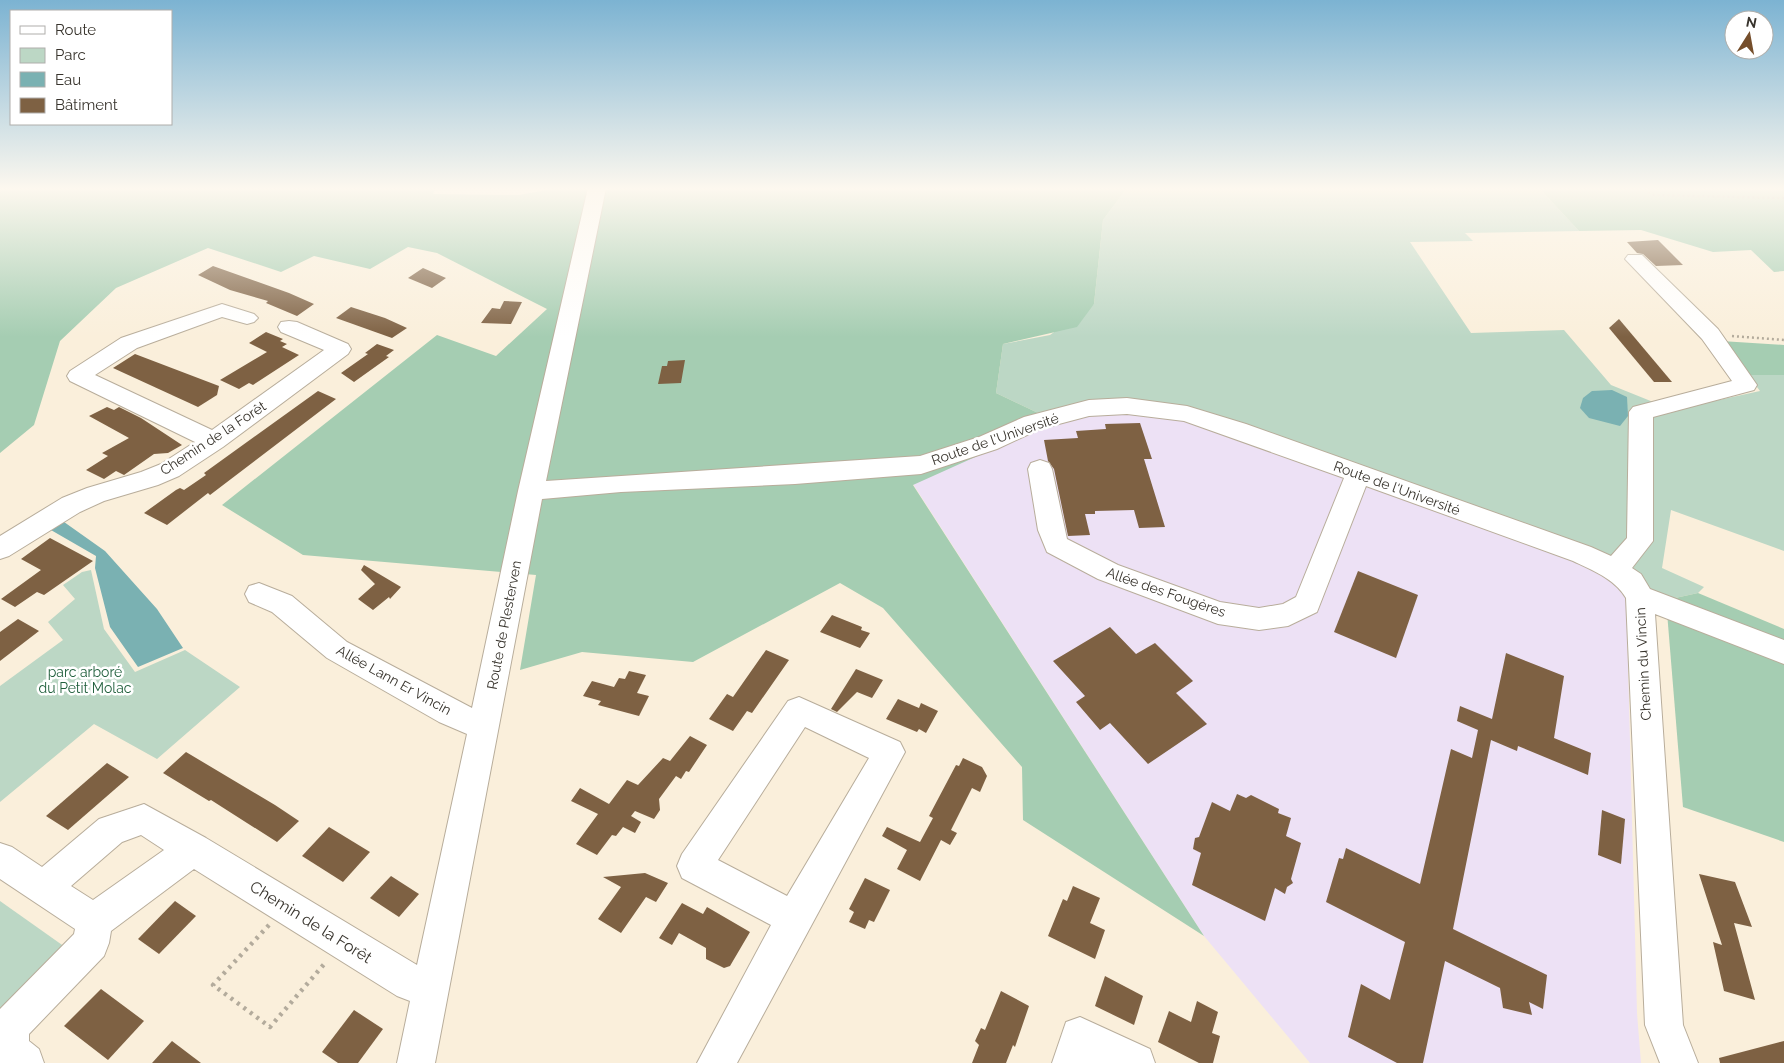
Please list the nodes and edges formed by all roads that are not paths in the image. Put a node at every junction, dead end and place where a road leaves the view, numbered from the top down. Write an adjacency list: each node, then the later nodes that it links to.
1 (587, 238): 8 (street, Route de Plesterven)
2 (1635, 259): 10 (street)
3 (247, 318): 5 (street)
4 (289, 327): 5 (street, Chemin de la Forêt)
5 (214, 441): 9 (street, Chemin de la Forêt)
6 (1040, 469): 7 (street, Allée des Fougères)
7 (1358, 474): 8 (street, Route de l'Université); 10 (street, Route de l'Université)
8 (531, 491): 14 (street, Route de Plesterven)
9 (0, 549)
10 (1612, 568): 12 (street, Chemin du Vincin)
11 (258, 594): 14 (street, Allée Lann Er Vincin)
12 (1640, 597): 13 (street); 26 (street, Chemin du Vincin)
13 (1784, 652)
14 (484, 723): 20 (street, Route de Plesterven)
15 (194, 849): 17 (street, Chemin de la Forêt); 19 (street); 20 (street, Chemin de la Forêt)
16 (0, 859): 17 (street)
17 (43, 888): 19 (street)
18 (794, 918): 18 (street); 23 (street)
19 (94, 921): 21 (street)
20 (431, 984): 22 (street, Route de Plesterven)
21 (25, 1063)
22 (416, 1063)
23 (716, 1063)
24 (1071, 1063): 25 (street)
25 (1136, 1063)
26 (1679, 1063)

